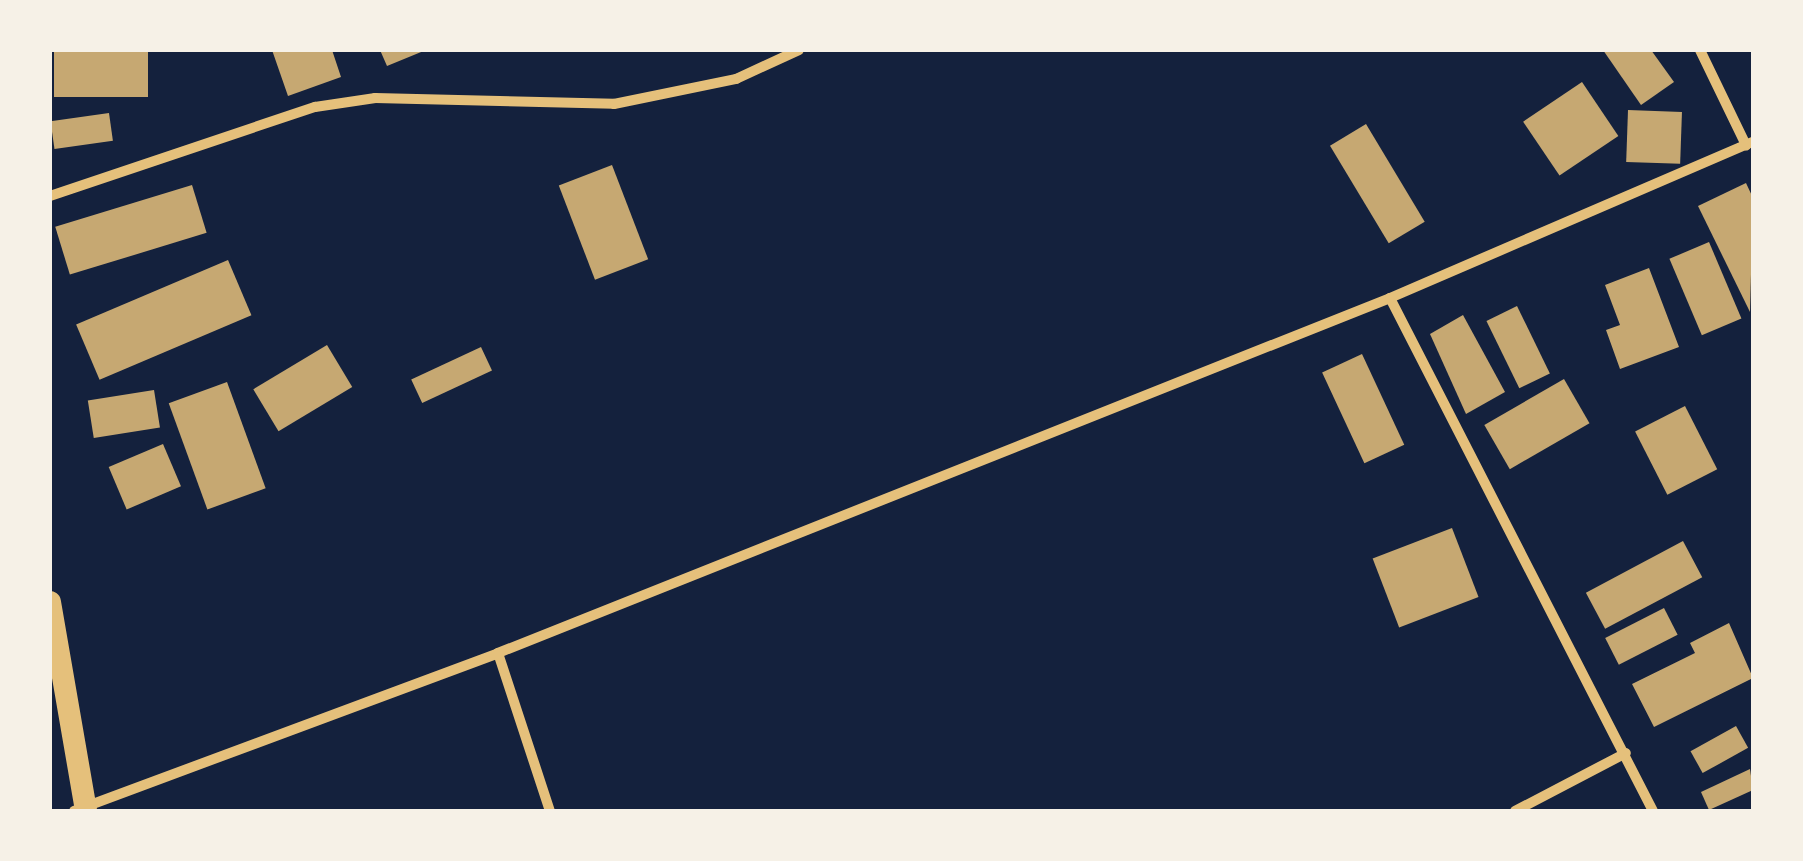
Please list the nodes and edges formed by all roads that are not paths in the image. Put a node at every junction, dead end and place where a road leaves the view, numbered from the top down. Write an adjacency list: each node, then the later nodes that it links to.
1 (799, 50): 4 (street)
2 (1700, 50): 3 (street)
3 (1749, 144): 5 (street)
4 (50, 196)
5 (1390, 298): 7 (street); 8 (street)
6 (50, 602): 9 (main road)
7 (498, 653): 9 (street); 10 (street)
8 (1626, 753): 11 (street); 12 (street)
9 (82, 810)
10 (550, 811)
11 (1514, 811)
12 (1654, 811)

